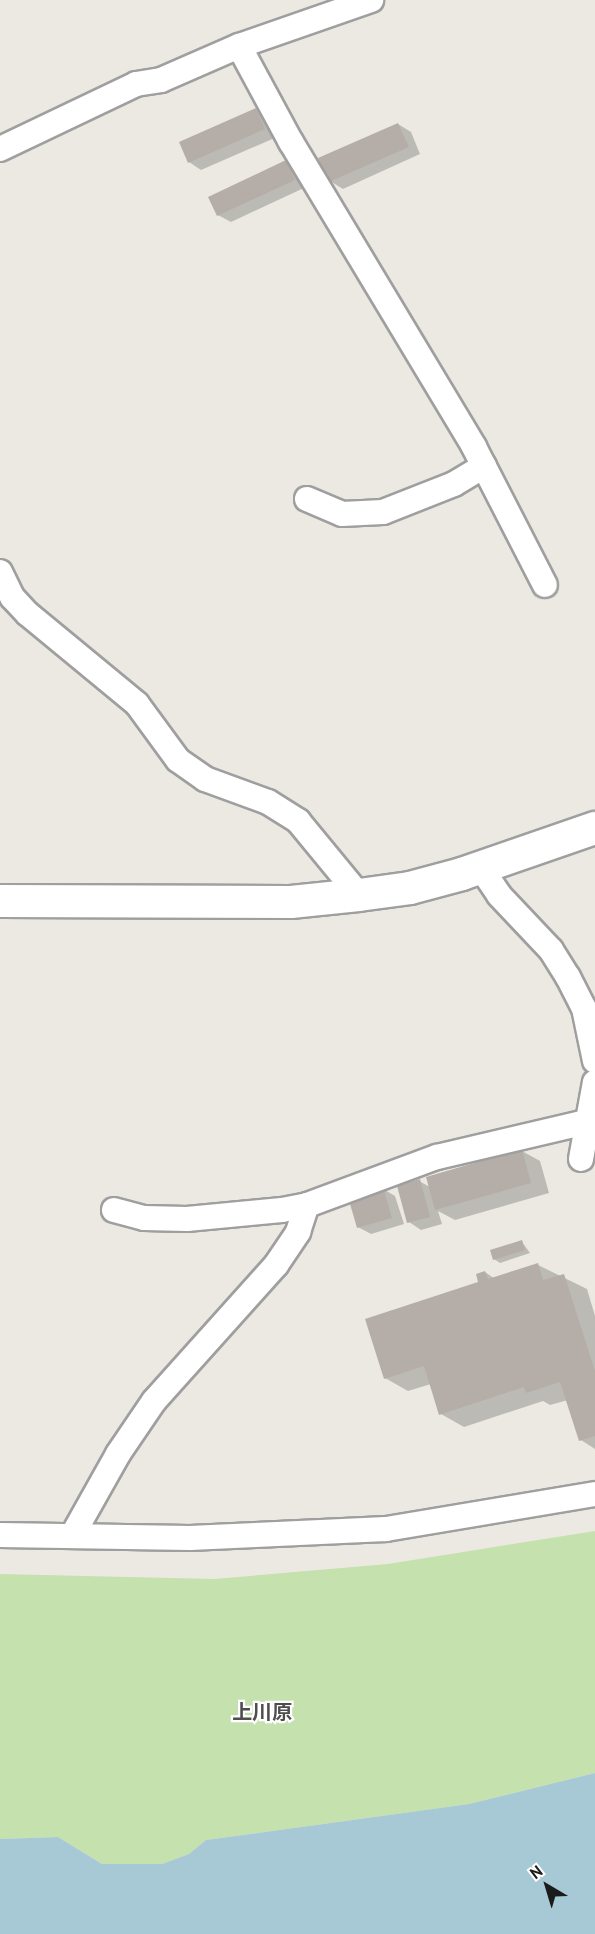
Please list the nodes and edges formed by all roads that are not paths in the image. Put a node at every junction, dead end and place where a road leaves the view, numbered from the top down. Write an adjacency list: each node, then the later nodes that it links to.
1 (371, 0): 2 (street)
2 (239, 46): 3 (street); 4 (street)
3 (0, 149)
4 (484, 466): 5 (street); 7 (street)
5 (307, 499)
6 (0, 572): 10 (street)
7 (545, 585)
8 (595, 828): 9 (street)
9 (481, 868): 10 (street); 12 (street)
10 (359, 895): 11 (street)
11 (0, 901)
12 (595, 1061)
13 (595, 1082): 14 (street)
14 (592, 1121): 15 (street); 16 (street)
15 (581, 1159)
16 (307, 1205): 17 (street); 20 (street)
17 (114, 1210)
18 (595, 1494): 20 (street)
19 (0, 1535): 20 (street)
20 (72, 1536)

